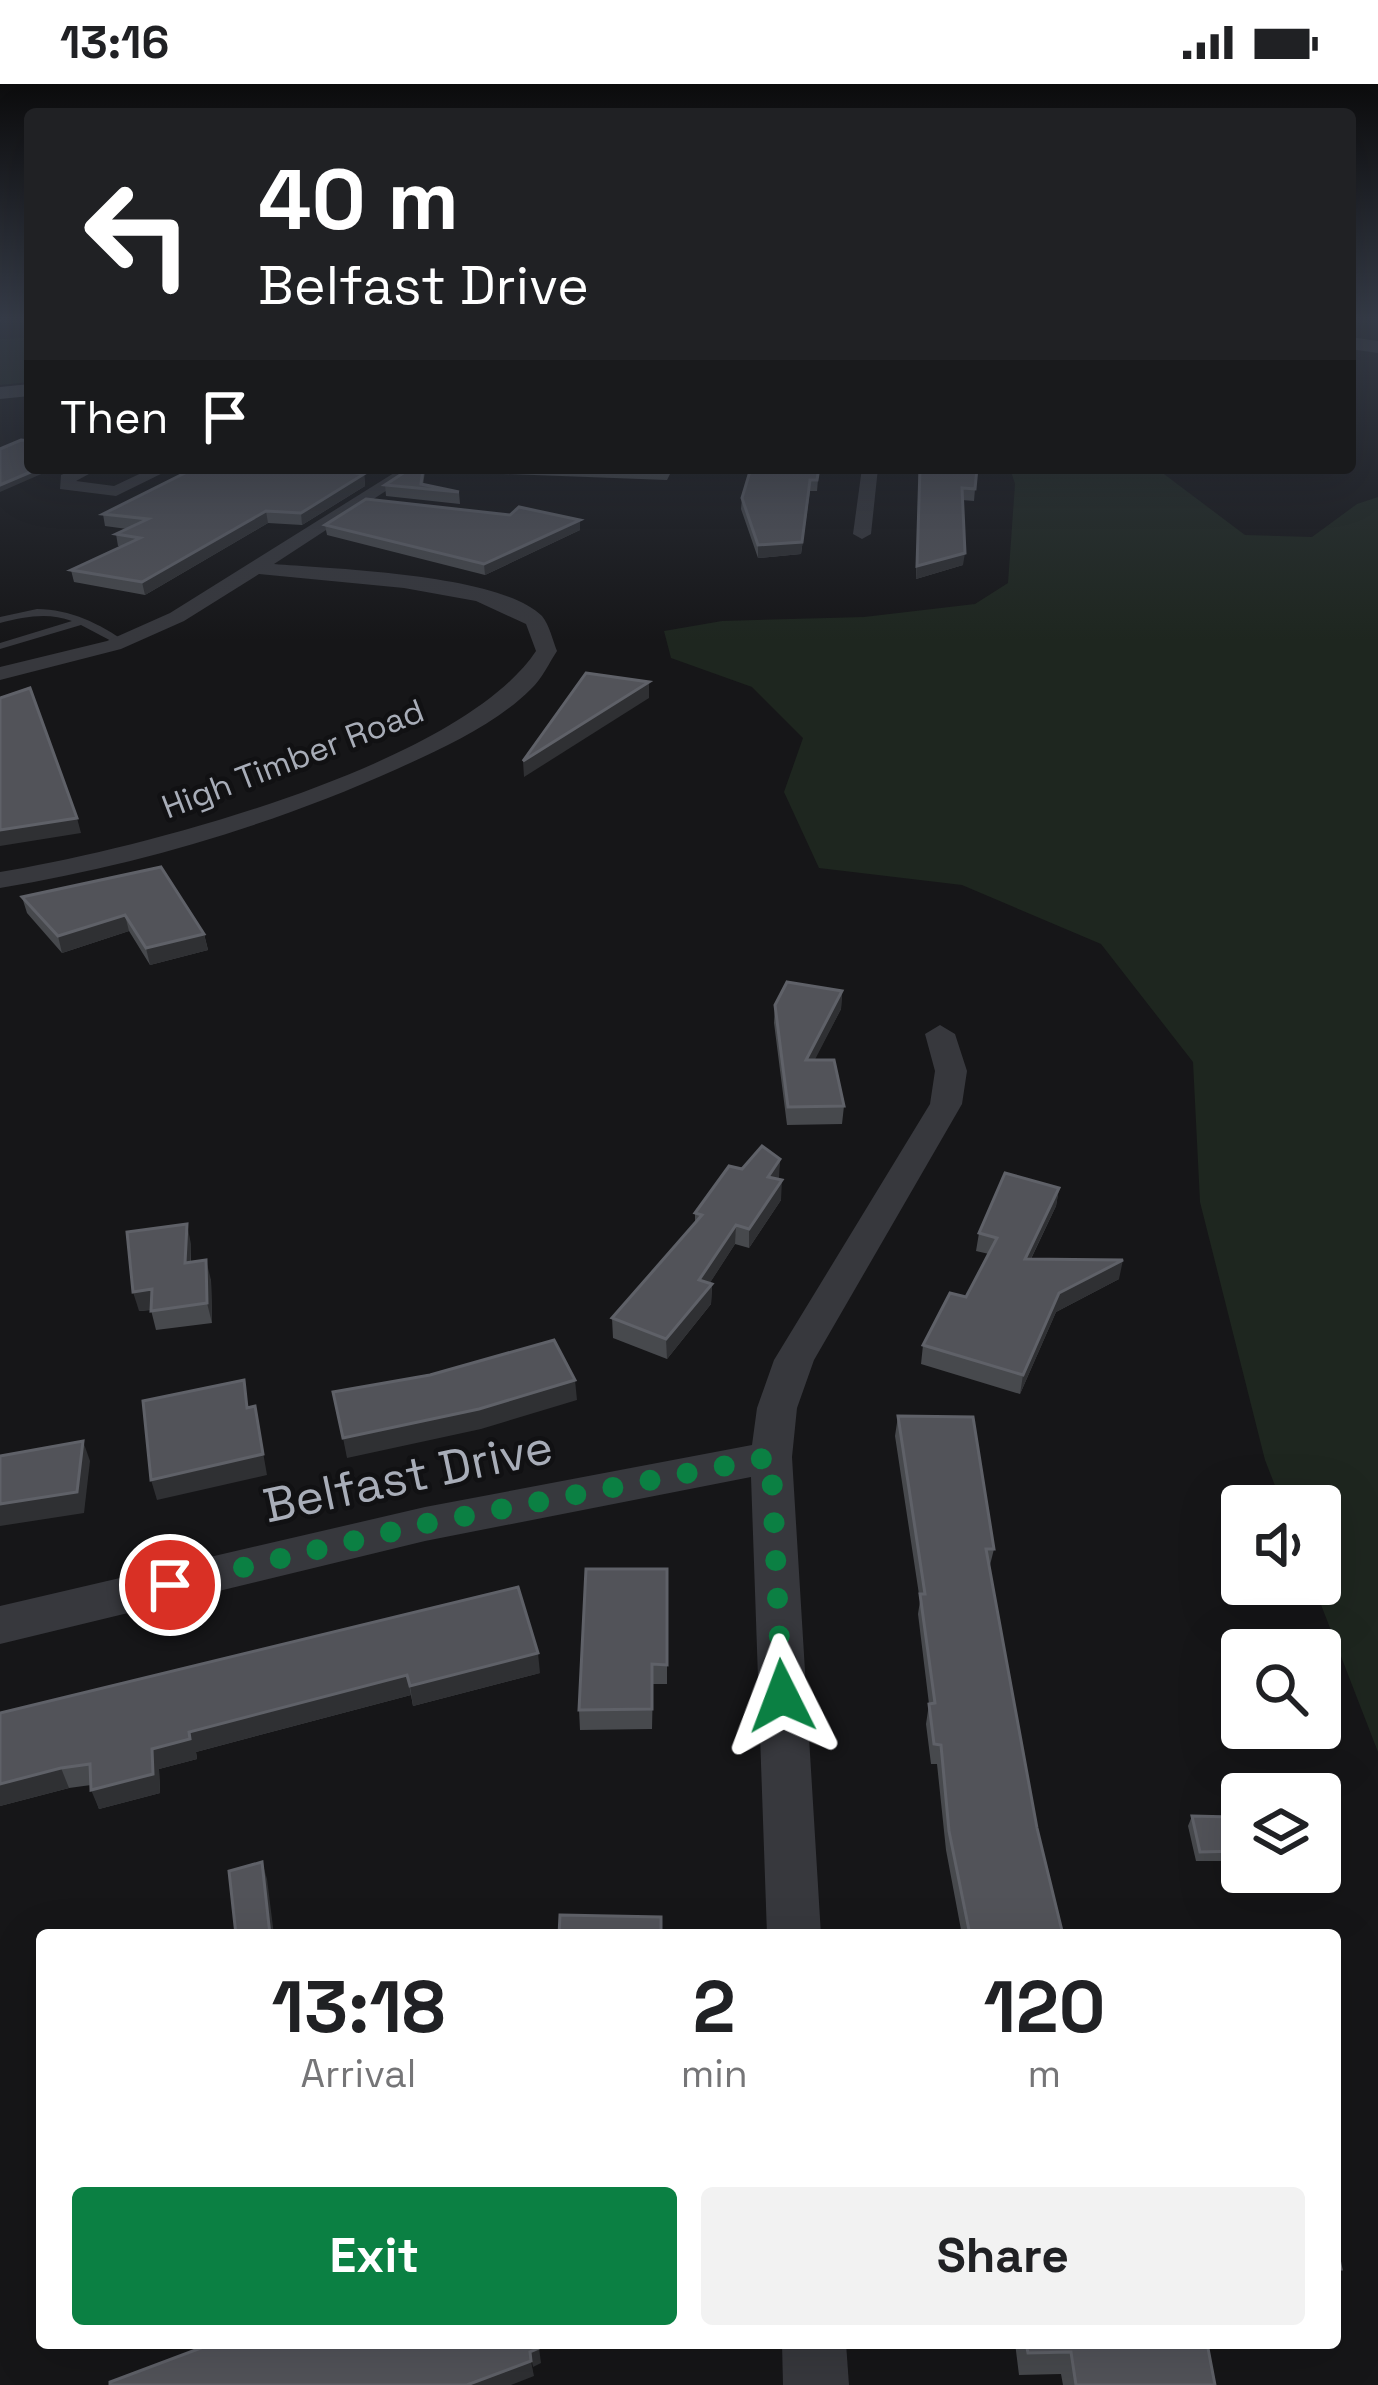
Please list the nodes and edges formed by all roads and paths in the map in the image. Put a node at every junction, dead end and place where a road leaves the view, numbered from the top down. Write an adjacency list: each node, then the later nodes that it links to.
1 (78, 474): 2 (street)
2 (152, 474)
3 (869, 474): 5 (street)
4 (394, 475): 6 (street)
5 (862, 534)
6 (259, 568): 9 (street); 12 (street, High Timber Road)
7 (0, 620): 8 (lane)
8 (81, 622): 9 (lane); 10 (lane)
9 (122, 642): 11 (street)
10 (0, 646)
11 (0, 674)
12 (0, 880)
13 (940, 1034): 14 (street)
14 (771, 1457): 15 (street, Belfast Drive); 16 (street)
15 (0, 1625)
16 (794, 1929)
17 (814, 2349): 18 (street)
18 (816, 2385)

